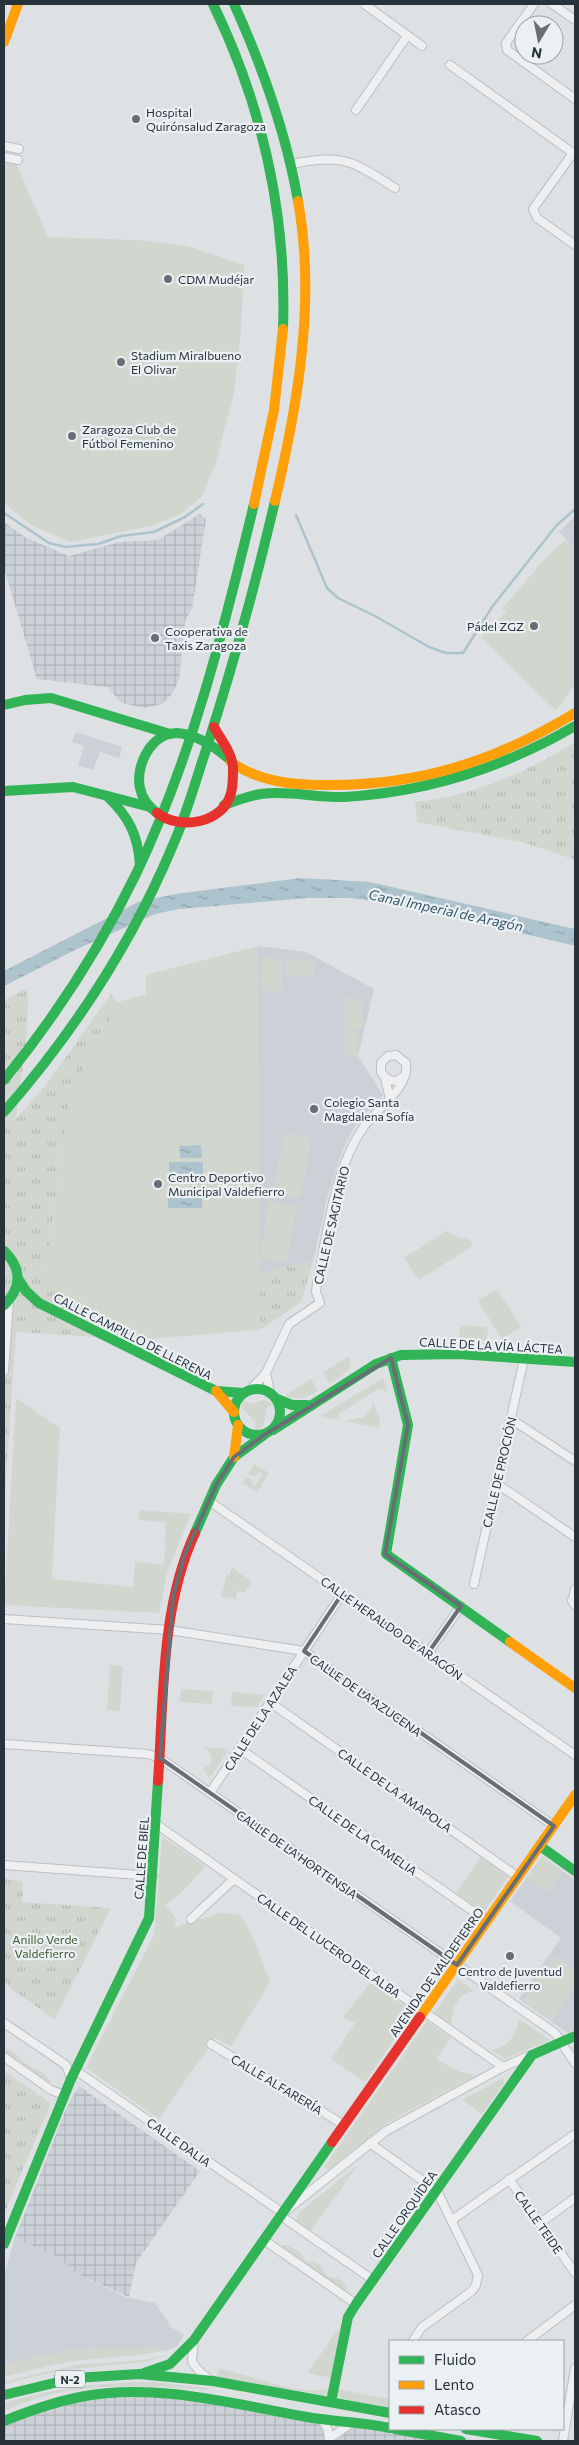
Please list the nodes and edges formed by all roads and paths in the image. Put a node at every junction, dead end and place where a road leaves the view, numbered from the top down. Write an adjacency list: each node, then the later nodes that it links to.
1 (18, 4): 9 (main road)
2 (213, 4): 27 (main road)
3 (234, 4): 19 (main road)
4 (364, 4): 8 (street)
5 (534, 4): 12 (street)
6 (552, 4): 7 (street)
7 (575, 20)
8 (407, 36): 10 (street); 13 (street)
9 (4, 42)
10 (422, 46)
11 (450, 65): 16 (street)
12 (575, 99)
13 (356, 110)
14 (4, 146): 15 (street)
15 (19, 149)
16 (575, 153): 21 (street)
17 (4, 157): 18 (street)
18 (18, 160)
19 (292, 164): 20 (street); 24 (main road)
20 (395, 188)
21 (575, 245)
22 (4, 705): 26 (main road)
23 (575, 713): 29 (main road)
24 (214, 726): 28 (main road); 29 (main road)
25 (575, 726): 32 (main road)
26 (170, 734): 27 (main road); 33 (main road)
27 (189, 737): 28 (main road); 34 (main road)
28 (208, 744): 29 (main road); 35 (main road)
29 (230, 760): 32 (main road)
30 (4, 791): 31 (main road)
31 (107, 796): 33 (main road); 36 (main road)
32 (224, 805): 35 (main road)
33 (150, 807): 34 (main road)
34 (160, 817): 35 (main road); 36 (main road)
35 (181, 824): 41 (main road)
36 (138, 870): 39 (main road)
37 (404, 1076): 38 (street); 38 (street); 40 (street, CALLE DE SAGITARIO)
38 (385, 1078): 40 (street)
39 (4, 1080)
40 (390, 1099): 51 (street, CALLE DE SAGITARIO)
41 (4, 1112)
42 (4, 1251): 43 (main road, CALLE CAMPILLO DE LLERENA)
43 (19, 1280): 44 (main road); 45 (main road, CALLE CAMPILLO DE LLERENA)
44 (8, 1301): 45 (main road, CALLE CAMPILLO DE LLERENA); 50 (street)
45 (39, 1302): 53 (main road, CALLE CAMPILLO DE LLERENA)
46 (391, 1358): 47 (main road, CALLE DE LA VÍA LÁCTEA); 49 (main road, CALLE DE LA VÍA LÁCTEA); 69 (main road)
47 (524, 1360): 48 (main road, CALLE DE LA VÍA LÁCTEA); 57 (street, CALLE DE PROCIÓN)
48 (575, 1362)
49 (376, 1364): 55 (main road, CALLE DE BIEL)
50 (4, 1371)
51 (266, 1373): 52 (street, CALLE DE SAGITARIO); 54 (street)
52 (248, 1391): 53 (main road, CALLE CAMPILLO DE LLERENA); 54 (main road); 56 (main road)
53 (216, 1392): 56 (main road, CALLE CAMPILLO DE LLERENA)
54 (273, 1396): 55 (main road); 59 (main road)
55 (311, 1405): 59 (main road, CALLE DE BIEL)
56 (234, 1412): 58 (main road)
57 (511, 1419): 61 (street); 62 (street, CALLE DE PROCIÓN)
58 (238, 1425): 59 (main road); 60 (main road, CALLE DE BIEL)
59 (268, 1432): 60 (main road, CALLE DE BIEL)
60 (234, 1457): 63 (main road, CALLE DE BIEL)
61 (575, 1461)
62 (496, 1483): 64 (street); 65 (street, CALLE DE PROCIÓN)
63 (209, 1501): 67 (street, CALLE HERALDO DE ARAGÓN); 71 (main road, CALLE DE BIEL)
64 (575, 1537)
65 (474, 1584)
66 (575, 1589): 68 (street)
67 (342, 1594): 72 (street, CALLE DE LA AZALEA); 73 (street, CALLE HERALDO DE ARAGÓN)
68 (574, 1604)
69 (461, 1606): 73 (street); 74 (main road)
70 (4, 1619): 71 (street, CALLE DE LA AZUCENA)
71 (169, 1630): 72 (street, CALLE DE LA AZUCENA); 79 (main road, CALLE DE BIEL)
72 (304, 1651): 75 (street, CALLE DE LA AZALEA); 83 (street, CALLE DE LA AZUCENA)
73 (428, 1653): 78 (street, CALLE HERALDO DE ARAGÓN)
74 (575, 1688)
75 (271, 1703): 77 (street, CALLE DE LA AZALEA); 88 (street, CALLE DE LA AMAPOLA)
76 (4, 1744): 79 (street, CALLE DE LA HORTENSIA)
77 (240, 1749): 80 (street, CALLE DE LA AZALEA); 91 (street, CALLE DE LA CAMELIA)
78 (575, 1755)
79 (160, 1758): 80 (street, CALLE DE LA HORTENSIA); 82 (main road, CALLE DE BIEL)
80 (210, 1793): 92 (street, CALLE DE LA HORTENSIA)
81 (575, 1795): 83 (main road, AVENIDA DE VALDEFIERRO)
82 (156, 1824): 87 (main road, CALLE DE BIEL); 89 (street, CALLE DEL LUCERO DEL ALBA)
83 (554, 1826): 84 (main road, AVENIDA DE VALDEFIERRO)
84 (540, 1846): 86 (main road); 88 (main road, AVENIDA DE VALDEFIERRO)
85 (4, 1865): 87 (street)
86 (575, 1870)
87 (153, 1876): 102 (main road, CALLE DE BIEL)
88 (518, 1877): 91 (main road, AVENIDA DE VALDEFIERRO)
89 (234, 1879): 90 (street); 93 (street, CALLE DEL LUCERO DEL ALBA)
90 (192, 1919)
91 (487, 1921): 92 (main road, AVENIDA DE VALDEFIERRO)
92 (457, 1965): 93 (main road, AVENIDA DE VALDEFIERRO); 96 (street, CALLE DE LA HORTENSIA)
93 (424, 2011): 101 (street, CALLE DEL LUCERO DEL ALBA); 104 (main road, AVENIDA DE VALDEFIERRO)
94 (4, 2023): 102 (street, CALLE DALIA)
95 (575, 2036): 96 (main road)
96 (562, 2042): 98 (main road); 100 (street, CALLE DE LA HORTENSIA)
97 (210, 2044): 104 (street, CALLE ALFARERÍA)
98 (532, 2055): 101 (street); 110 (main road, CALLE ORQUÍDEA)
99 (4, 2057): 103 (street)
100 (575, 2063)
101 (503, 2067): 106 (street)
102 (71, 2071): 103 (main road, CALLE DE BIEL); 112 (street, CALLE DALIA)
103 (64, 2095): 116 (main road, CALLE DE BIEL)
104 (344, 2125): 107 (main road, AVENIDA DE VALDEFIERRO)
105 (575, 2134): 109 (street)
106 (370, 2144): 108 (street); 110 (street)
107 (318, 2163): 108 (street); 112 (main road, AVENIDA DE VALDEFIERRO)
108 (328, 2178): 112 (street)
109 (509, 2179): 113 (street); 114 (street, CALLE TEIDE)
110 (437, 2191): 113 (street); 119 (main road, CALLE ORQUÍDEA)
111 (575, 2198): 114 (street)
112 (282, 2215): 115 (main road, AVENIDA DE VALDEFIERRO); 119 (street, CALLE DALIA)
113 (452, 2220): 123 (street)
114 (540, 2222): 117 (street, CALLE TEIDE)
115 (264, 2240): 120 (street); 122 (main road, AVENIDA DE VALDEFIERRO)
116 (4, 2244)
117 (572, 2262): 118 (street, CALLE TEIDE)
118 (575, 2273)
119 (373, 2280): 120 (main road, CALLE ORQUÍDEA)
120 (356, 2304): 130 (main road, CALLE ORQUÍDEA)
121 (575, 2305): 124 (street)
122 (194, 2340): 126 (main road, AVENIDA DE VALDEFIERRO); 127 (street)
123 (415, 2340)
124 (528, 2340)
125 (575, 2368): 141 (street)
126 (139, 2374): 127 (main road, N-2); 128 (main road, N-2)
127 (213, 2381): 130 (main road, N-2)
128 (4, 2395)
129 (210, 2398): 130 (main road); 132 (main road, N-2); 133 (main road, N-2)
130 (331, 2402): 131 (main road, N-2)
131 (389, 2413)
132 (322, 2419): 134 (main road, N-2); 138 (street)
133 (4, 2421)
134 (355, 2421): 135 (main road, N-2); 138 (street)
135 (389, 2428)
136 (400, 2430): 139 (main road)
137 (472, 2430): 140 (main road)
138 (330, 2439)
139 (461, 2441)
140 (536, 2441)
141 (563, 2441)

